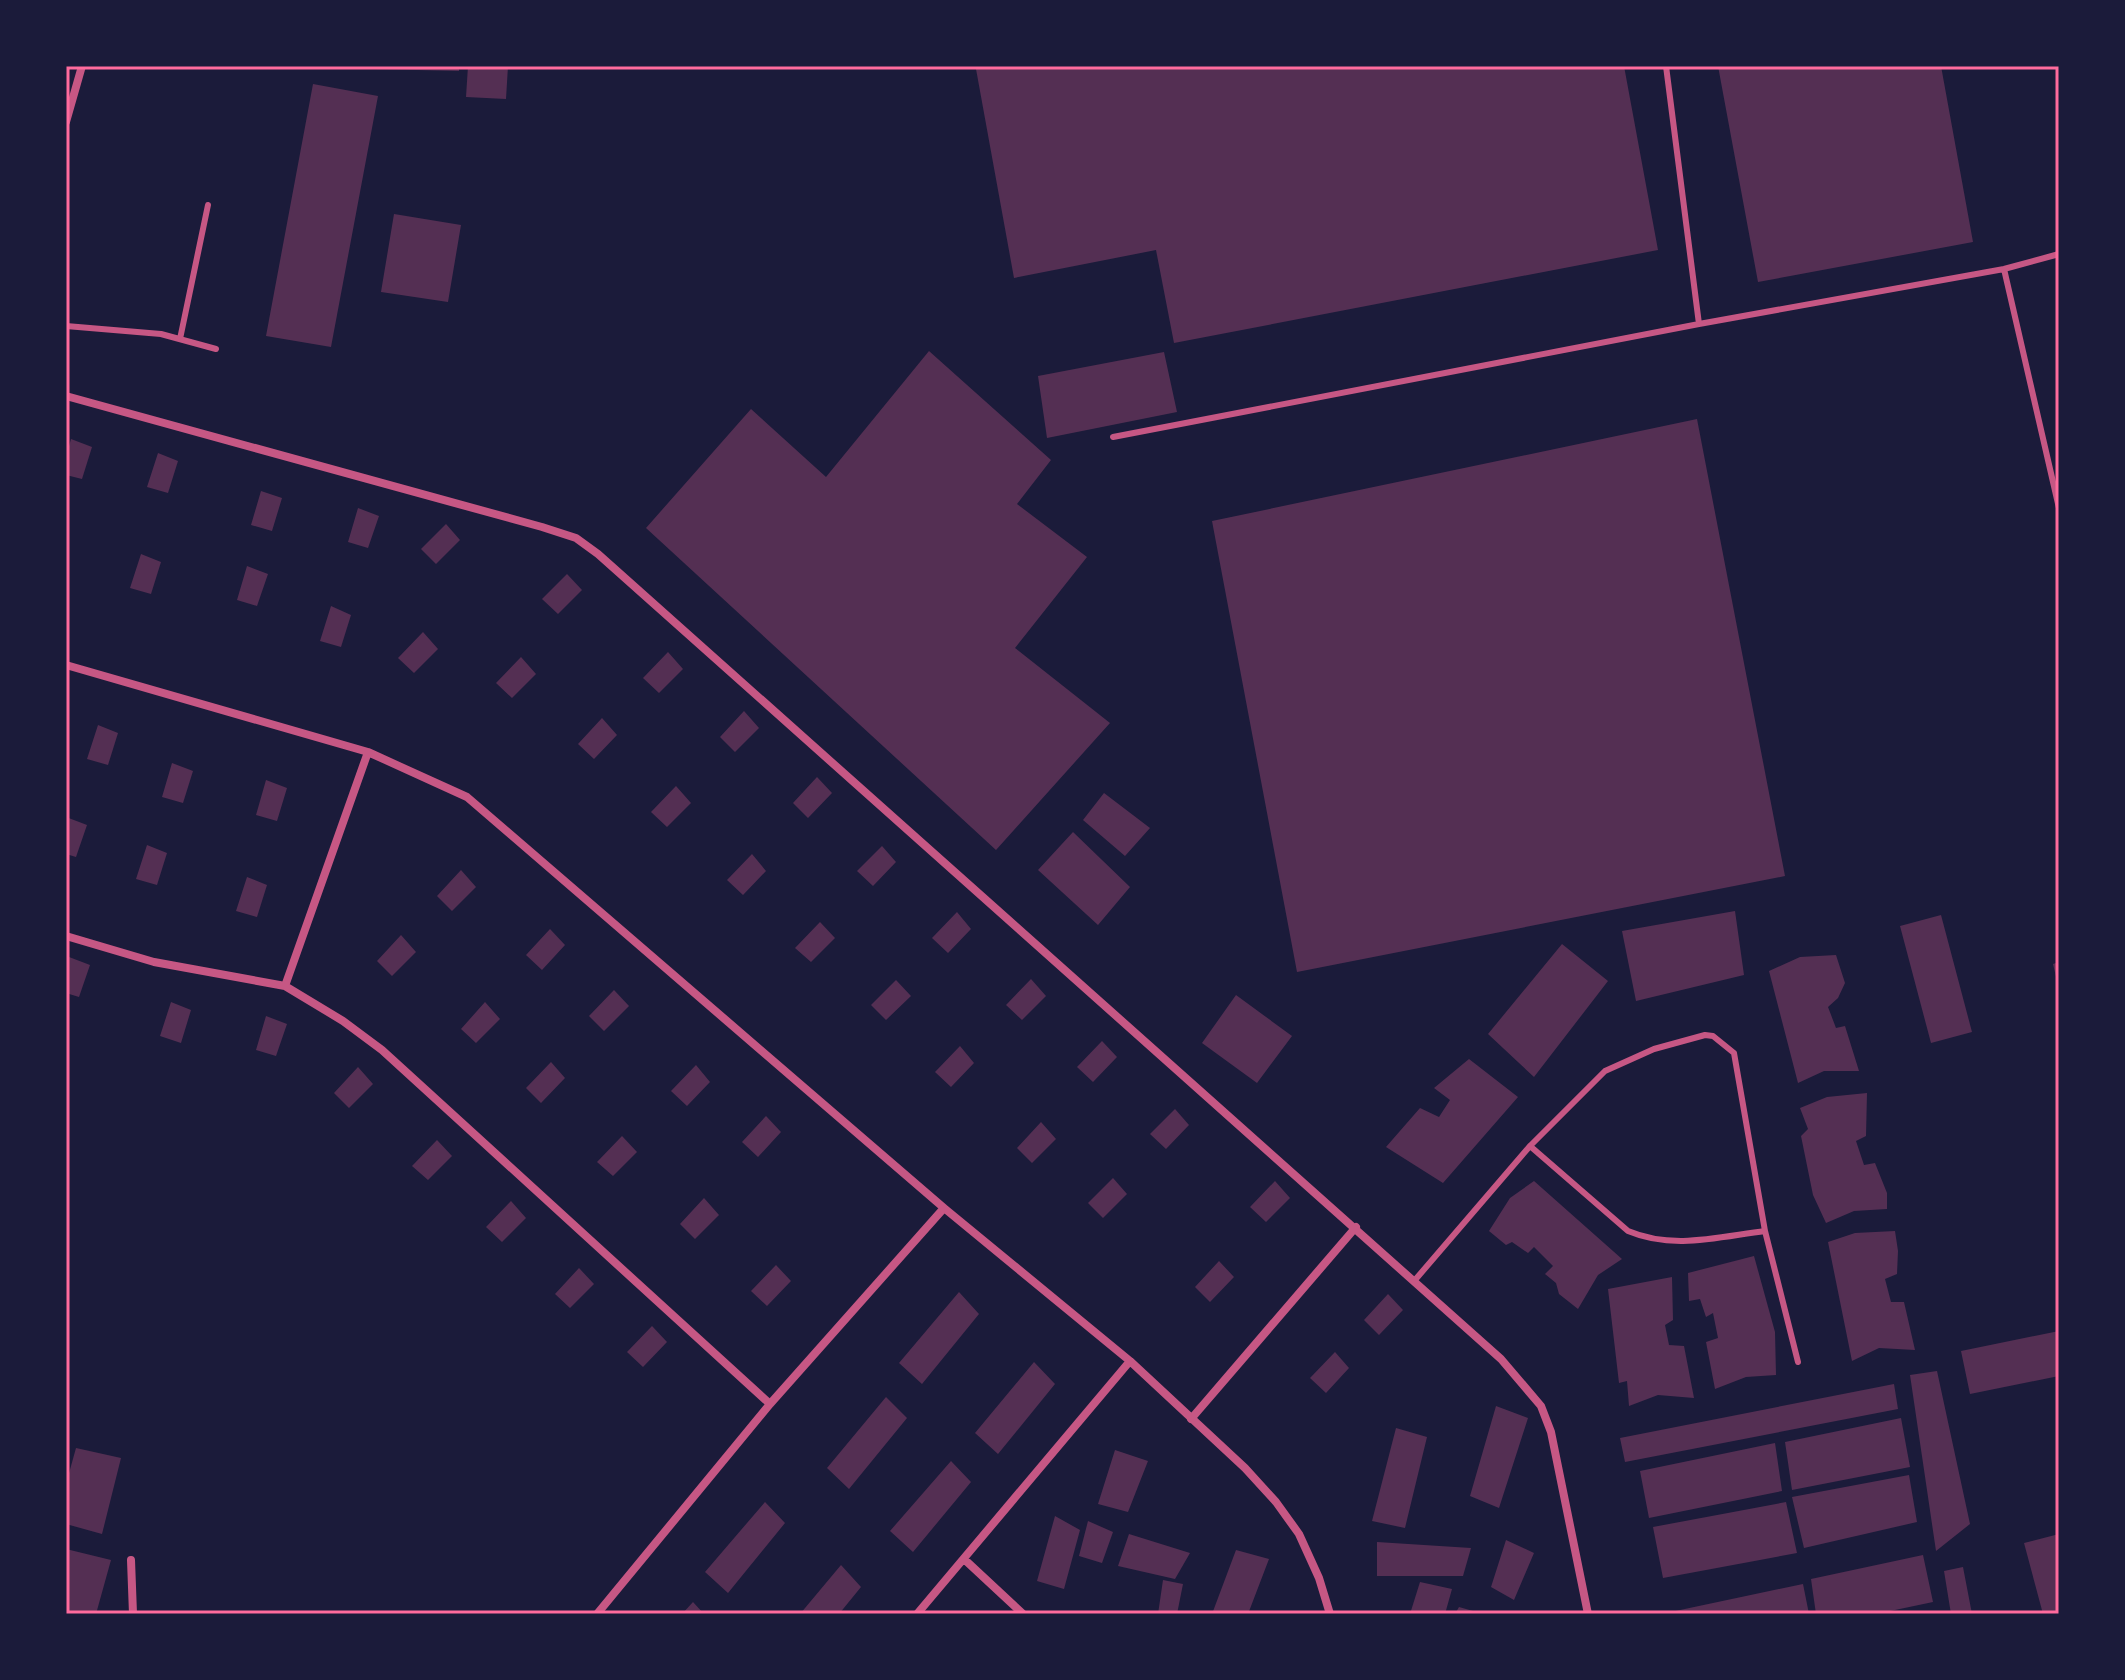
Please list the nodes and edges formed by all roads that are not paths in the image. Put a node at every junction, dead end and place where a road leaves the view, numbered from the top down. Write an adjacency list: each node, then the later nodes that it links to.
1 (82, 66): 3 (street)
2 (1666, 66): 7 (lane)
3 (66, 122)
4 (208, 205): 9 (lane)
5 (2059, 254): 6 (lane)
6 (2004, 269): 7 (lane); 13 (lane)
7 (1699, 324): 12 (lane)
8 (66, 326): 9 (lane)
9 (180, 339): 10 (lane)
10 (216, 349)
11 (66, 396): 20 (street)
12 (1113, 437)
13 (2059, 508)
14 (66, 665): 15 (street)
15 (368, 752): 17 (street); 19 (street)
16 (66, 936): 17 (street)
17 (285, 986): 25 (street)
18 (1530, 1146): 21 (lane); 21 (lane); 22 (lane)
19 (944, 1208): 23 (street); 25 (street)
20 (1356, 1227): 22 (street); 26 (street)
21 (1765, 1231): 24 (lane)
22 (1415, 1280): 34 (street)
23 (1130, 1361): 26 (street); 27 (street)
24 (1798, 1362)
25 (770, 1404): 30 (street)
26 (1191, 1419): 33 (street)
27 (964, 1559): 31 (street); 32 (street)
28 (131, 1560): 29 (street)
29 (133, 1614)
30 (597, 1614)
31 (917, 1614)
32 (1023, 1614)
33 (1330, 1614)
34 (1588, 1614)

